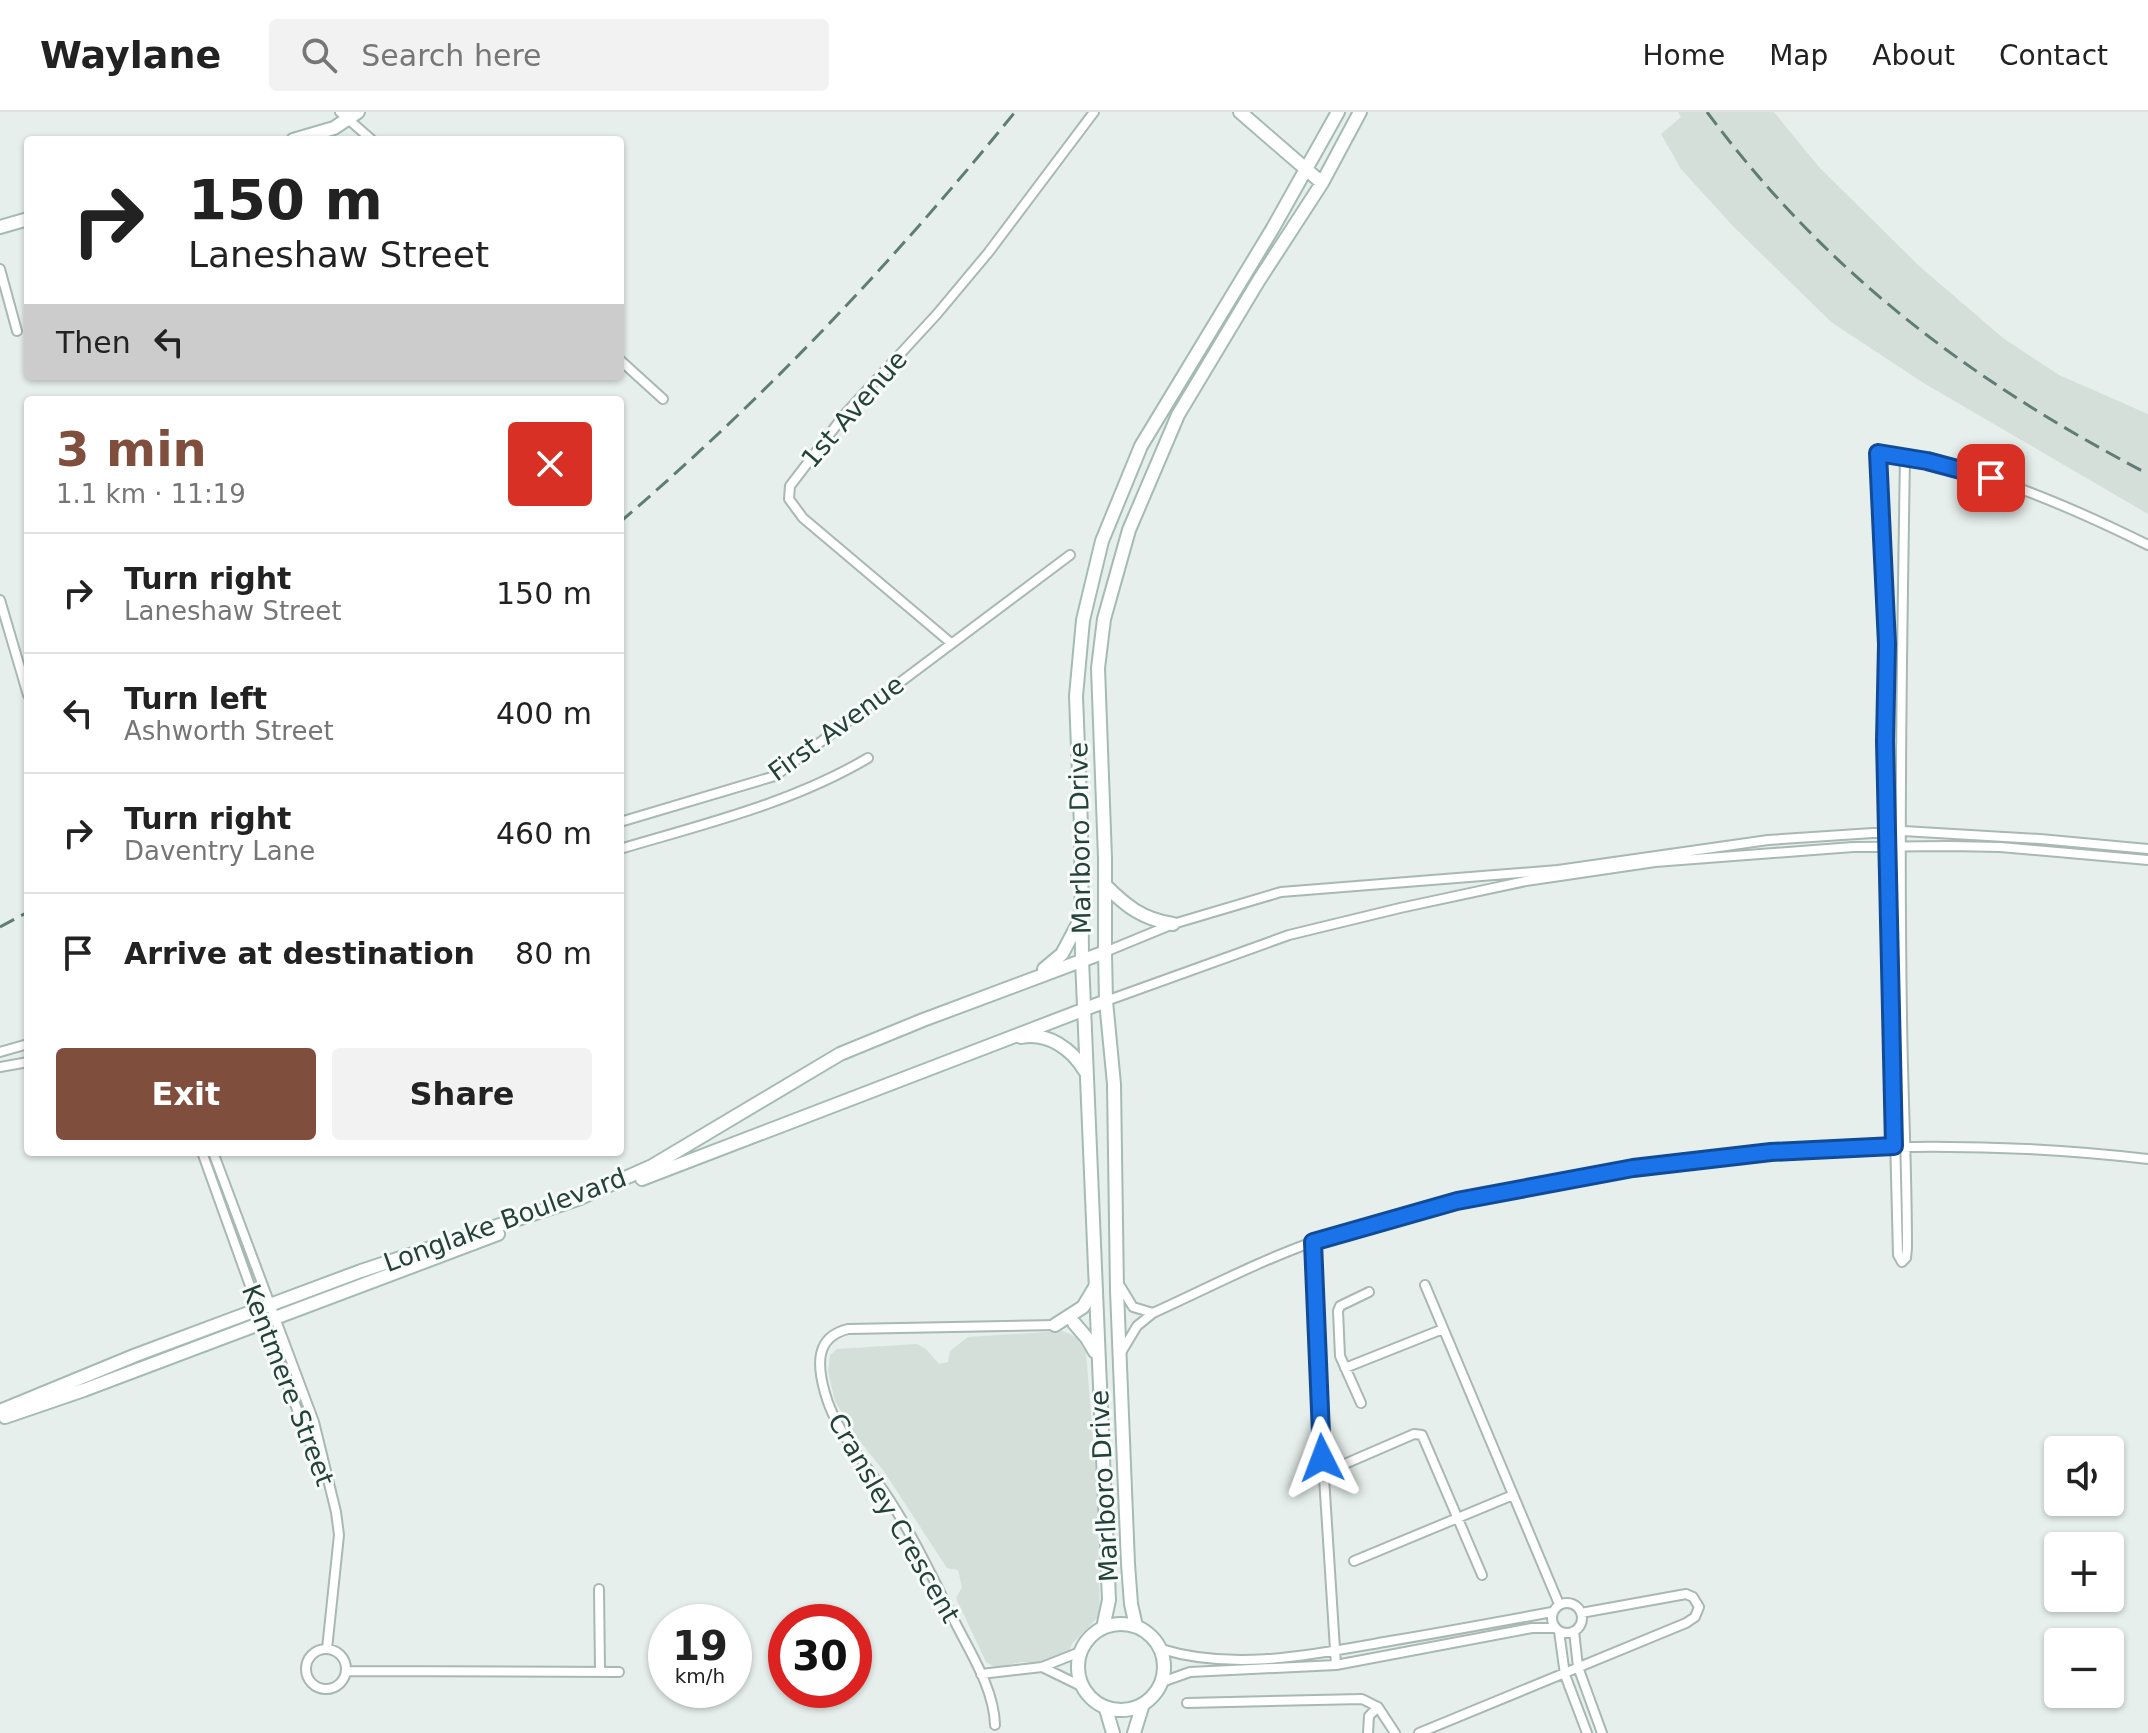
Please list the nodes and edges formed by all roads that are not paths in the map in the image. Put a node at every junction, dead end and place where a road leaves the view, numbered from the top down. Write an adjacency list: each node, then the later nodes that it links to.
1 (1094, 112): 20 (street, 1st Avenue)
2 (1240, 112): 8 (main road)
3 (1338, 112): 8 (main road, Marlboro Drive)
4 (1360, 112): 9 (main road, Marlboro Drive)
5 (349, 115): 6 (main road); 7 (street)
6 (308, 136)
7 (368, 136)
8 (1306, 168): 9 (main road); 33 (main road, Marlboro Drive)
9 (1322, 183): 32 (main road, Marlboro Drive)
10 (24, 220): 11 (main road)
11 (0, 227)
12 (0, 269): 13 (street)
13 (17, 331)
14 (624, 364): 15 (street)
15 (663, 399)
16 (1905, 456): 17 (street); 24 (street); 25 (street)
17 (2148, 545)
18 (1070, 555): 20 (street)
19 (0, 600): 21 (street)
20 (951, 643): 23 (street, First Avenue)
21 (24, 681)
22 (868, 758): 27 (street)
23 (624, 821)
24 (1903, 831): 25 (street); 26 (street); 29 (street)
25 (1888, 832): 28 (street); 31 (street)
26 (1903, 847): 28 (street); 30 (street); 46 (street)
27 (624, 848)
28 (1888, 848): 31 (street); 47 (street)
29 (2148, 849)
30 (2148, 860)
31 (1558, 874): 34 (street); 38 (street)
32 (1105, 885): 34 (main road); 35 (main road, Marlboro Drive)
33 (1082, 915): 36 (main road, Marlboro Drive); 37 (main road)
34 (1173, 924): 35 (street)
35 (1105, 952): 36 (main road, Longlake Boulevard); 38 (main road, Marlboro Drive)
36 (1082, 959): 37 (main road, Longlake Boulevard); 39 (main road, Marlboro Drive)
37 (1032, 978): 51 (main road, Longlake Boulevard)
38 (1106, 1001): 39 (main road, Longlake Boulevard); 53 (main road, Marlboro Drive)
39 (1085, 1009): 40 (main road, Longlake Boulevard); 45 (main road, Marlboro Drive)
40 (1004, 1040): 45 (main road); 51 (main road, Longlake Boulevard)
41 (24, 1045): 42 (street)
42 (0, 1052)
43 (24, 1063): 44 (street)
44 (0, 1067)
45 (1087, 1074): 55 (main road, Marlboro Drive)
46 (1907, 1145): 47 (street); 47 (street); 50 (street)
47 (1894, 1146): 52 (street)
48 (204, 1156): 58 (street, Kentmere Street)
49 (214, 1156): 58 (street, Kentmere Street)
50 (2148, 1159)
51 (653, 1170): 58 (main road, Longlake Boulevard)
52 (1313, 1242): 57 (street); 84 (street)
53 (1118, 1285): 57 (street); 59 (main road); 63 (main road, Marlboro Drive)
54 (1425, 1285): 62 (street)
55 (1096, 1286): 59 (main road, Marlboro Drive); 61 (main road)
56 (1369, 1292): 65 (street)
57 (1153, 1313): 63 (street)
58 (266, 1314): 67 (main road, Longlake Boulevard); 68 (main road, Longlake Boulevard); 82 (street, Kentmere Street)
59 (1097, 1319): 60 (street, Cransley Crescent); 64 (main road, Marlboro Drive)
60 (1074, 1323): 61 (street, Cransley Crescent); 64 (main road)
61 (1055, 1325): 93 (street, Cransley Crescent)
62 (1443, 1329): 65 (street); 70 (street)
63 (1122, 1352): 78 (main road, Marlboro Drive)
64 (1099, 1359): 79 (main road, Marlboro Drive)
65 (1345, 1368): 66 (street)
66 (1361, 1403)
67 (0, 1411)
68 (0, 1419)
69 (1347, 1463): 71 (street)
70 (1513, 1495): 71 (street); 75 (street)
71 (1458, 1518): 72 (street); 73 (street)
72 (1354, 1561)
73 (1482, 1575)
74 (599, 1589): 90 (street)
75 (1559, 1604): 76 (street); 77 (street)
76 (1552, 1612): 80 (street); 84 (street)
77 (1581, 1613): 81 (street); 88 (street)
78 (1136, 1626): 79 (main road); 83 (main road)
79 (1103, 1628): 85 (main road)
80 (1557, 1629): 81 (street); 86 (street); 92 (street)
81 (1574, 1631): 88 (street)
82 (327, 1649): 89 (street); 89 (street)
83 (1161, 1649): 84 (street); 94 (main road)
84 (1334, 1651): 86 (street)
85 (1080, 1652): 87 (street); 95 (main road)
86 (1336, 1665): 94 (street)
87 (1042, 1667): 93 (street); 95 (street)
88 (1578, 1667): 92 (street); 107 (street)
89 (346, 1671): 90 (street)
90 (600, 1671): 91 (street)
91 (619, 1672)
92 (1564, 1672): 105 (street); 106 (street)
93 (981, 1674): 100 (street, Cransley Crescent)
94 (1162, 1682): 97 (main road)
95 (1081, 1686): 99 (main road)
96 (1187, 1703): 98 (street)
97 (1143, 1704): 99 (main road); 102 (main road)
98 (1378, 1707): 103 (street); 104 (street)
99 (1106, 1709): 101 (main road)
100 (995, 1725)
101 (1113, 1733)
102 (1134, 1733)
103 (1368, 1733)
104 (1395, 1733)
105 (1419, 1733)
106 (1587, 1733)
107 (1602, 1733)

